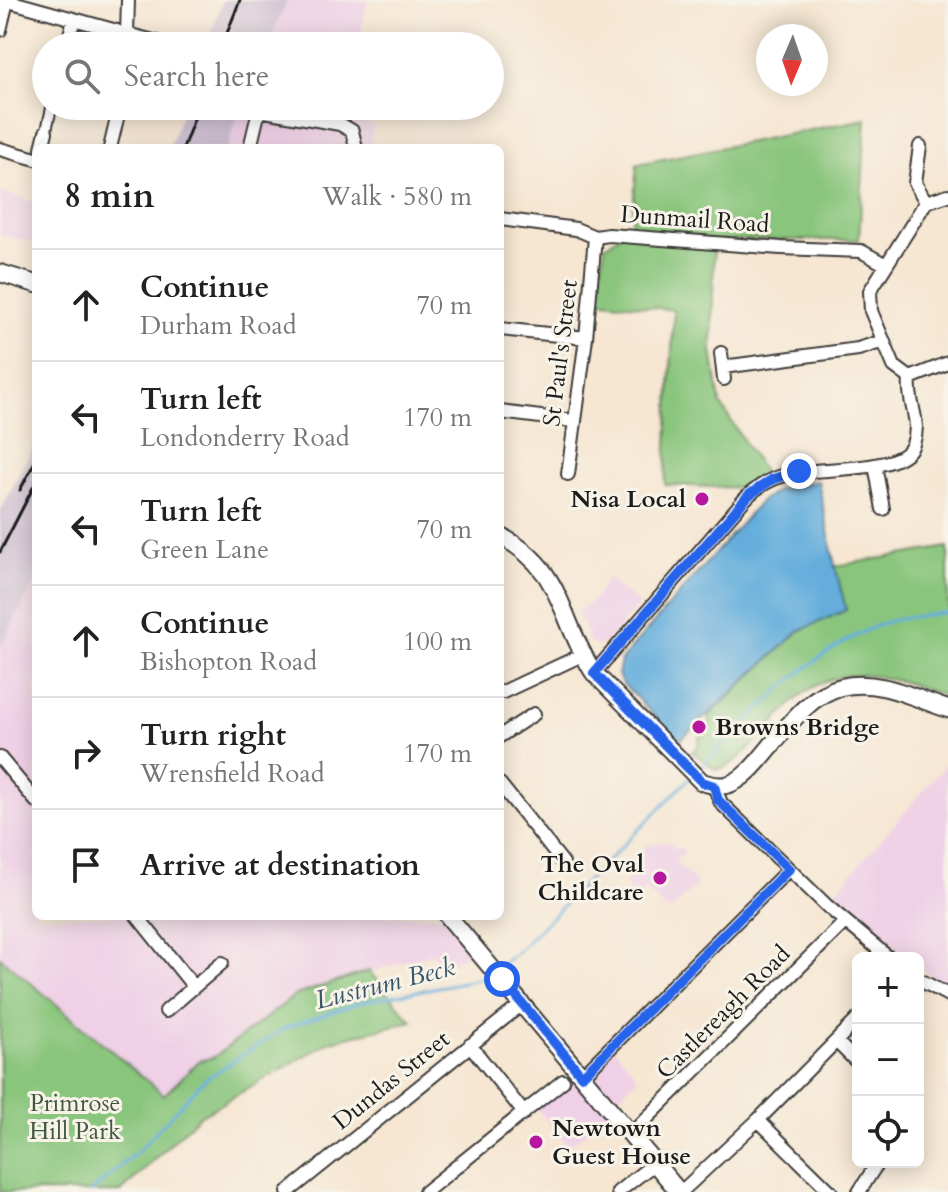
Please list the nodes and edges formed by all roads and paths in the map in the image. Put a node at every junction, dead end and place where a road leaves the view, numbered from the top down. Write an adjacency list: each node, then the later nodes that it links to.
1 (128, 0): 7 (street)
2 (6, 1): 3 (street); 4 (street)
3 (74, 19): 5 (street); 6 (street)
4 (0, 30)
5 (117, 31)
6 (71, 32)
7 (127, 32)
8 (49, 120): 12 (street)
9 (117, 120): 14 (street)
10 (257, 120): 15 (street)
11 (317, 120): 16 (street)
12 (46, 132): 13 (street)
13 (43, 144)
14 (111, 144)
15 (251, 144)
16 (355, 144)
17 (920, 146): 21 (street)
18 (0, 149): 19 (street)
19 (32, 158)
20 (948, 195): 21 (street)
21 (926, 202): 24 (street)
22 (504, 220): 23 (street, Dunmail Road)
23 (595, 237): 24 (street, Dunmail Road); 28 (street, St Paul's Street)
24 (886, 265): 29 (street)
25 (0, 273): 26 (street)
26 (32, 283)
27 (504, 329): 28 (street)
28 (586, 338): 34 (street, St Paul's Street)
29 (884, 341): 30 (street); 32 (street)
30 (721, 353)
31 (948, 363): 32 (street)
32 (910, 378): 35 (street)
33 (504, 412): 34 (street)
34 (573, 421): 36 (street, St Paul's Street)
35 (875, 465): 37 (street); 40 (street)
36 (568, 474)
37 (883, 509)
38 (504, 538): 39 (street)
39 (582, 655): 40 (street); 41 (street)
40 (594, 673): 46 (street)
41 (504, 691)
42 (948, 709): 46 (street)
43 (534, 714): 44 (street)
44 (504, 733)
45 (0, 758): 48 (street)
46 (708, 784): 50 (street)
47 (504, 789): 49 (street)
48 (32, 796)
49 (563, 863)
50 (789, 869): 53 (street); 65 (street)
51 (140, 920): 57 (street)
52 (451, 920): 59 (street)
53 (845, 922): 54 (street); 69 (street, Castlereagh Road)
54 (882, 952)
55 (222, 963): 57 (street)
56 (924, 982): 58 (street)
57 (194, 987): 60 (street)
58 (948, 995)
59 (522, 1004): 63 (street, Dundas Street); 65 (street)
60 (166, 1011)
61 (853, 1024): 62 (street)
62 (836, 1041): 64 (street); 68 (street)
63 (470, 1045): 67 (street); 72 (street, Dundas Street)
64 (852, 1057)
65 (580, 1073): 66 (street); 69 (street)
66 (563, 1081): 67 (street)
67 (524, 1113): 73 (street)
68 (758, 1120): 75 (street); 76 (street)
69 (631, 1134): 70 (street)
70 (655, 1163): 74 (street); 75 (street)
71 (874, 1168): 77 (street)
72 (288, 1192)
73 (425, 1192)
74 (618, 1192)
75 (680, 1192)
76 (831, 1192)
77 (859, 1192)

